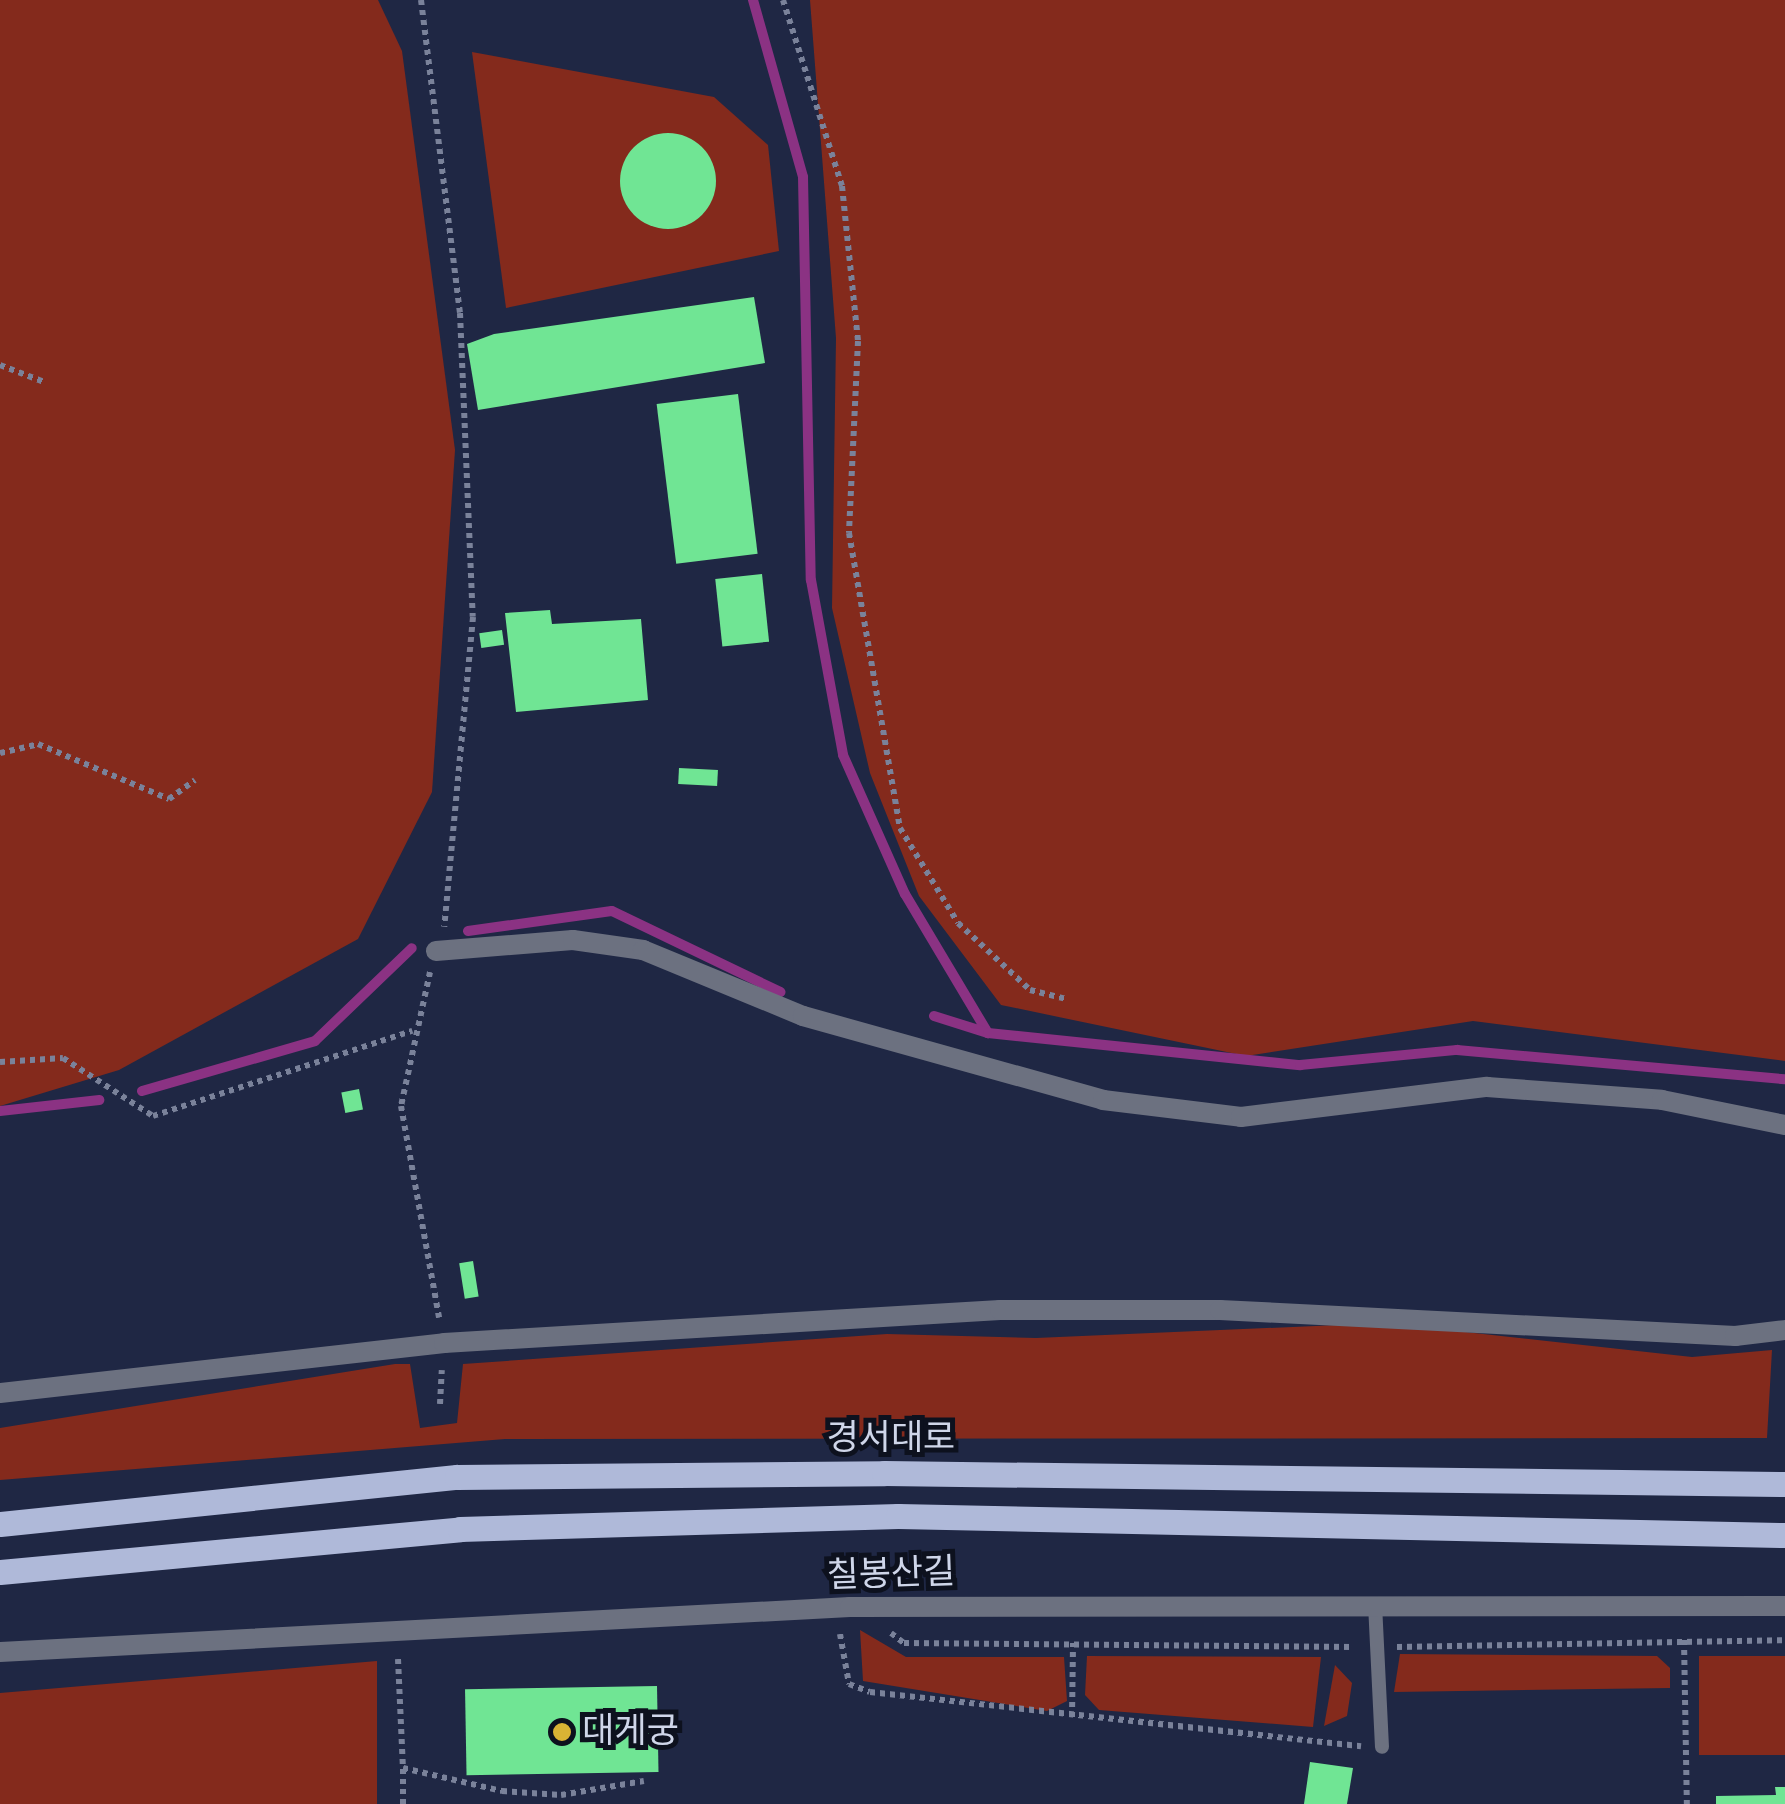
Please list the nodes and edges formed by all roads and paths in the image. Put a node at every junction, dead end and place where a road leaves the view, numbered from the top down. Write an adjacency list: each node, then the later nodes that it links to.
1 (421, 0): 5 (path)
2 (783, 0): 9 (path)
3 (0, 365): 4 (path)
4 (44, 382)
5 (473, 617)
6 (0, 752): 7 (path)
7 (195, 780)
8 (436, 951): 12 (street)
9 (1066, 998)
10 (412, 1031): 11 (path)
11 (0, 1062)
12 (1785, 1125)
13 (1785, 1330): 14 (street)
14 (0, 1393)
15 (1785, 1484): 16 (main road, 경서대로)
16 (0, 1524)
17 (1785, 1535): 18 (main road)
18 (0, 1572)
19 (1073, 1604): 20 (street, 칠봉산길); 23 (street, 칠봉산길); 27 (path)
20 (1375, 1604): 21 (street, 칠봉산길); 28 (lane)
21 (1684, 1606): 22 (street, 칠봉산길); 26 (path)
22 (1785, 1606)
23 (858, 1607): 24 (street, 칠봉산길); 27 (path)
24 (835, 1608): 29 (street, 칠봉산길); 31 (path)
25 (1785, 1640): 26 (path)
26 (1684, 1641): 28 (path); 36 (path)
27 (1073, 1644): 28 (path); 31 (path)
28 (1378, 1647): 32 (lane)
29 (0, 1652)
30 (398, 1659): 33 (path)
31 (1072, 1717): 32 (path)
32 (1382, 1741)
33 (403, 1768): 34 (path); 35 (path)
34 (644, 1782)
35 (403, 1804)
36 (1688, 1804)

